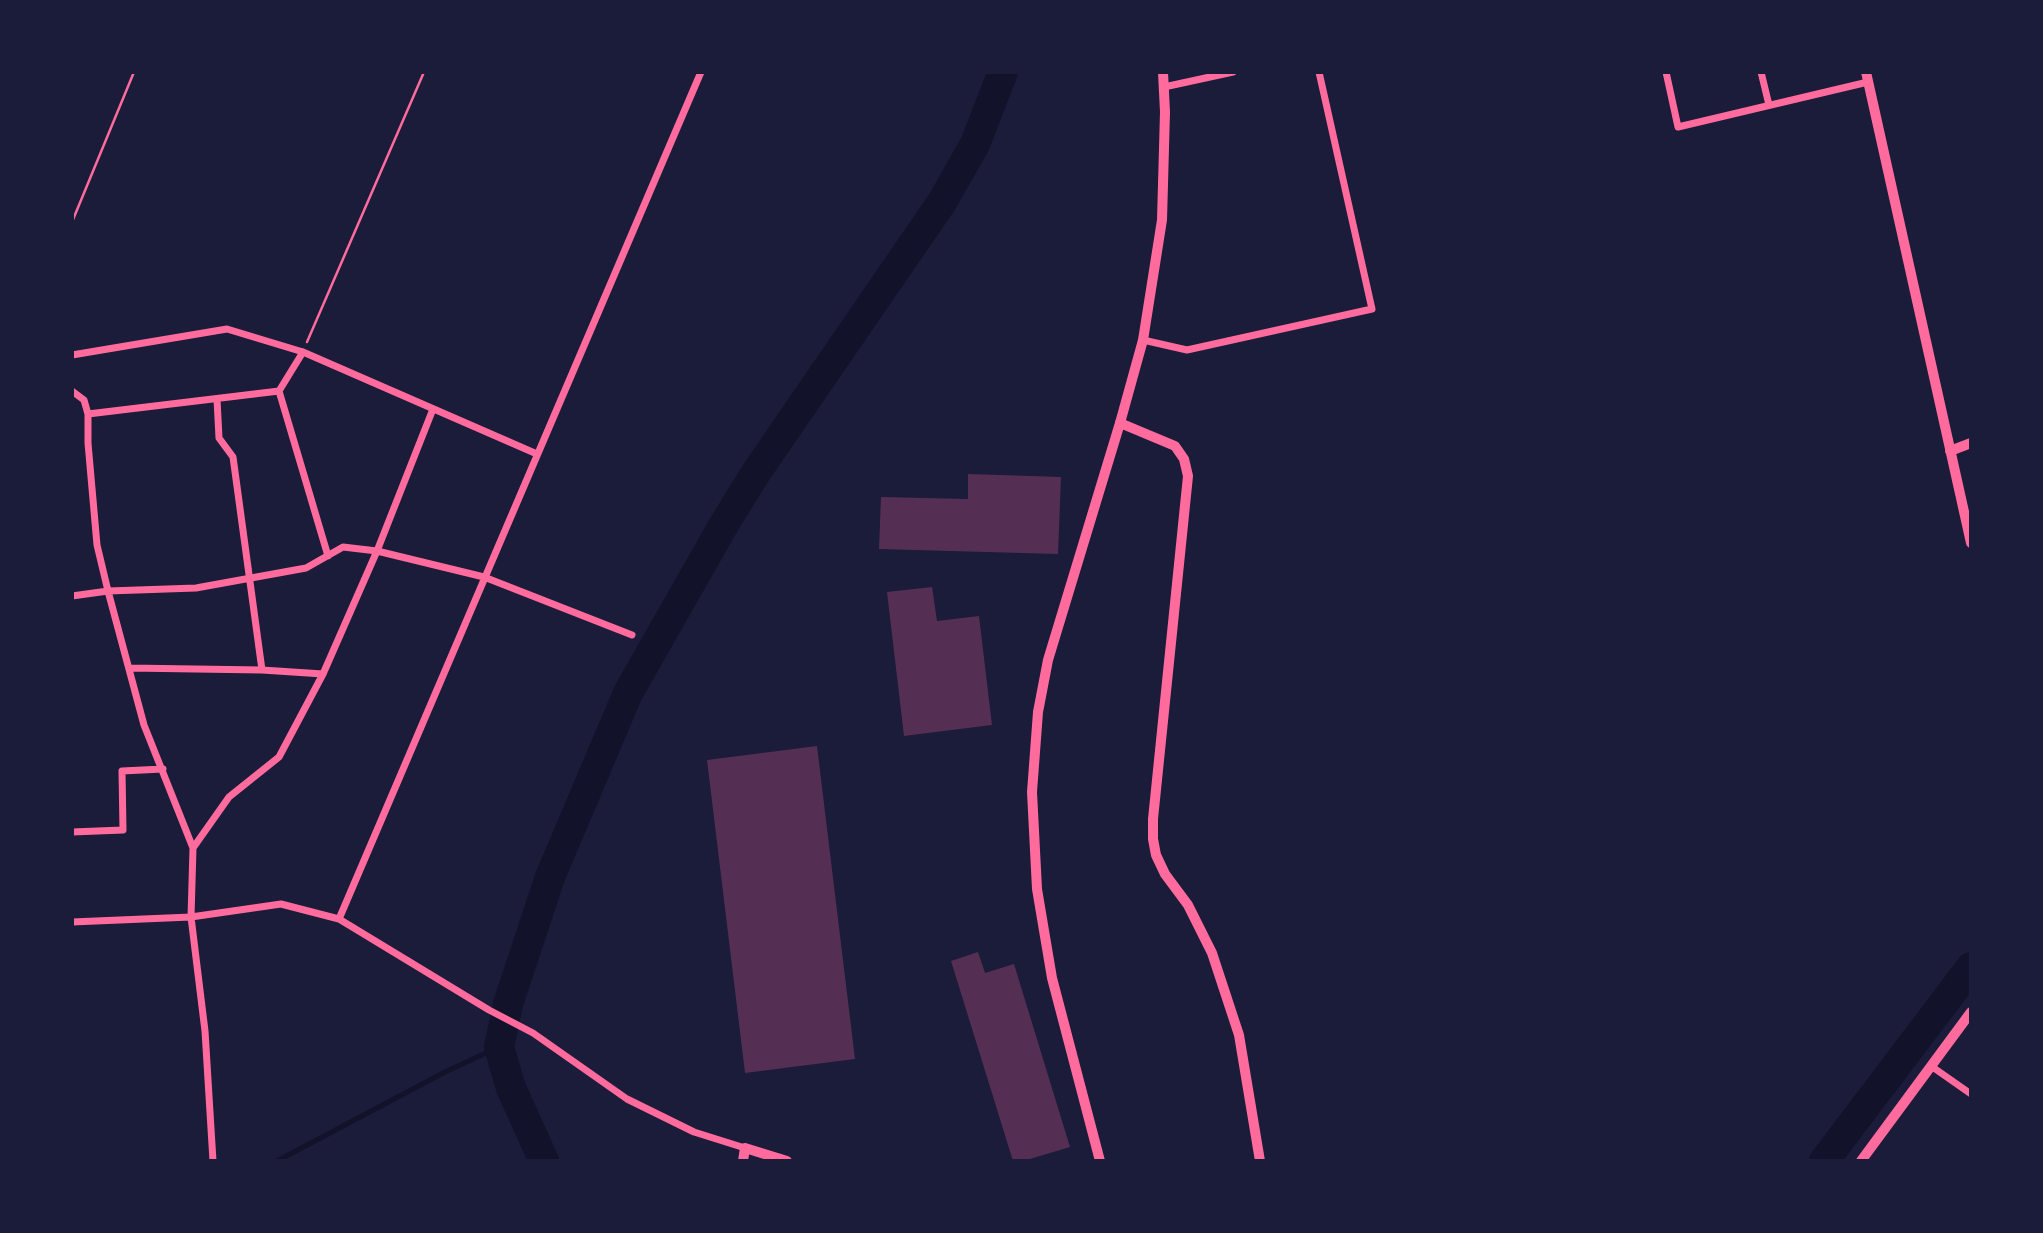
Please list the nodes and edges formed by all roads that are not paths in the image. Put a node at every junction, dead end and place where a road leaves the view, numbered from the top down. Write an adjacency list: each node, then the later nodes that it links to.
1 (701, 72): 21 (street)
2 (1163, 72): 8 (main road)
3 (1233, 72): 8 (street)
4 (1319, 72): 10 (street)
5 (1666, 72): 9 (street)
6 (1761, 72): 9 (street)
7 (1867, 77): 9 (street); 20 (street)
8 (1164, 87): 10 (main road)
9 (1769, 105)
10 (1143, 340): 18 (main road)
11 (303, 352): 12 (street); 14 (street); 16 (street)
12 (72, 355)
13 (72, 391): 17 (street)
14 (279, 391): 15 (street); 24 (street)
15 (217, 399): 17 (street); 26 (street)
16 (433, 408): 21 (street); 23 (street)
17 (88, 414): 27 (street)
18 (1120, 423): 47 (main road); 48 (street)
19 (1971, 443): 20 (street)
20 (1950, 451): 22 (street)
21 (537, 454): 25 (street)
22 (1971, 543)
23 (377, 551): 24 (street); 25 (street); 32 (street)
24 (328, 556): 26 (street)
25 (484, 577): 29 (street); 37 (street)
26 (250, 578): 27 (street); 31 (street)
27 (108, 591): 28 (street); 30 (street)
28 (72, 596)
29 (632, 635)
30 (129, 668): 31 (street); 33 (street)
31 (262, 670): 32 (street)
32 (323, 674): 35 (street)
33 (163, 769): 34 (street); 35 (street)
34 (72, 832)
35 (193, 848): 36 (street)
36 (191, 917): 37 (street); 38 (street); 44 (street)
37 (340, 919): 42 (street)
38 (72, 922)
39 (1971, 1012): 40 (street)
40 (1931, 1066): 41 (street); 43 (street)
41 (1971, 1094)
42 (745, 1148): 45 (street); 46 (street)
43 (1866, 1159)
44 (214, 1161)
45 (743, 1161)
46 (787, 1161)
47 (1100, 1161)
48 (1260, 1161)

